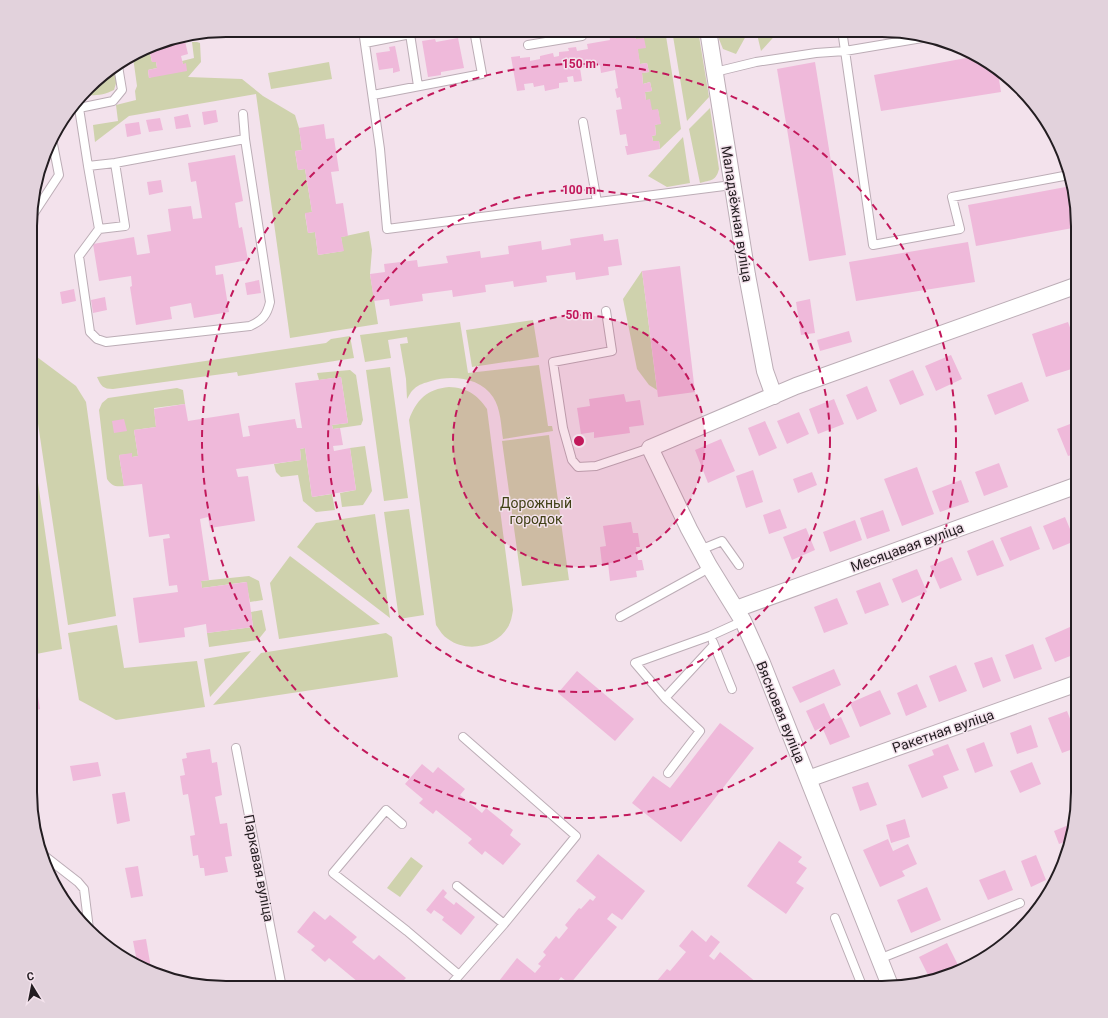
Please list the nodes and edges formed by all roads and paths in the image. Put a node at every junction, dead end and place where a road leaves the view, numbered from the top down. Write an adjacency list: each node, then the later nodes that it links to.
1 (364, 37): 9 (lane)
2 (395, 37): 9 (lane)
3 (410, 37): 14 (lane)
4 (475, 37): 14 (lane)
5 (576, 37): 10 (lane)
6 (709, 37): 13 (street, Маладзёжная вуліца)
7 (843, 37): 11 (lane)
8 (912, 40): 11 (lane)
9 (365, 43): 15 (lane)
10 (528, 45)
11 (845, 51): 13 (lane); 24 (lane)
12 (119, 71): 16 (lane)
13 (715, 72): 25 (street, Маладзёжная вуліца)
14 (418, 86): 15 (lane)
15 (372, 95): 26 (lane)
16 (79, 107)
17 (76, 110): 23 (lane)
18 (243, 114): 20 (lane)
19 (583, 122): 26 (lane)
20 (245, 139): 22 (lane); 28 (lane)
21 (54, 148): 27 (lane)
22 (115, 163): 23 (lane); 28 (lane)
23 (88, 166): 28 (lane)
24 (1065, 176)
25 (732, 185): 26 (lane); 31 (street, Маладзёжная вуліца)
26 (597, 202)
27 (38, 207)
28 (100, 229)
29 (1071, 288): 31 (street)
30 (606, 311): 32 (lane)
31 (774, 396): 32 (street)
32 (650, 448): 34 (street, Вясновая вуліца)
33 (1071, 488): 37 (street, Месяцавая вуліца)
34 (700, 550): 35 (lane); 36 (street, Вясновая вуліца)
35 (739, 565)
36 (709, 566): 37 (street, Вясновая вуліца); 38 (lane)
37 (739, 615): 39 (lane); 47 (street, Вясновая вуліца)
38 (620, 617)
39 (710, 636): 40 (lane); 43 (lane)
40 (714, 645): 42 (lane); 43 (lane)
41 (1071, 685): 47 (street, Ракетная вуліца)
42 (732, 689)
43 (665, 698): 46 (lane)
44 (463, 736): 54 (lane)
45 (236, 748): 57 (lane, Паркавая вуліца)
46 (668, 773)
47 (808, 779): 55 (street, Вясновая вуліца)
48 (402, 824): 56 (lane)
49 (49, 860): 53 (lane)
50 (457, 886): 54 (lane)
51 (1020, 903): 55 (lane)
52 (835, 918): 59 (lane)
53 (88, 922)
54 (504, 924): 56 (lane)
55 (879, 959): 60 (street, Вясновая вуліца)
56 (459, 975): 58 (lane)
57 (281, 981)
58 (454, 981)
59 (860, 981)
60 (884, 981)

